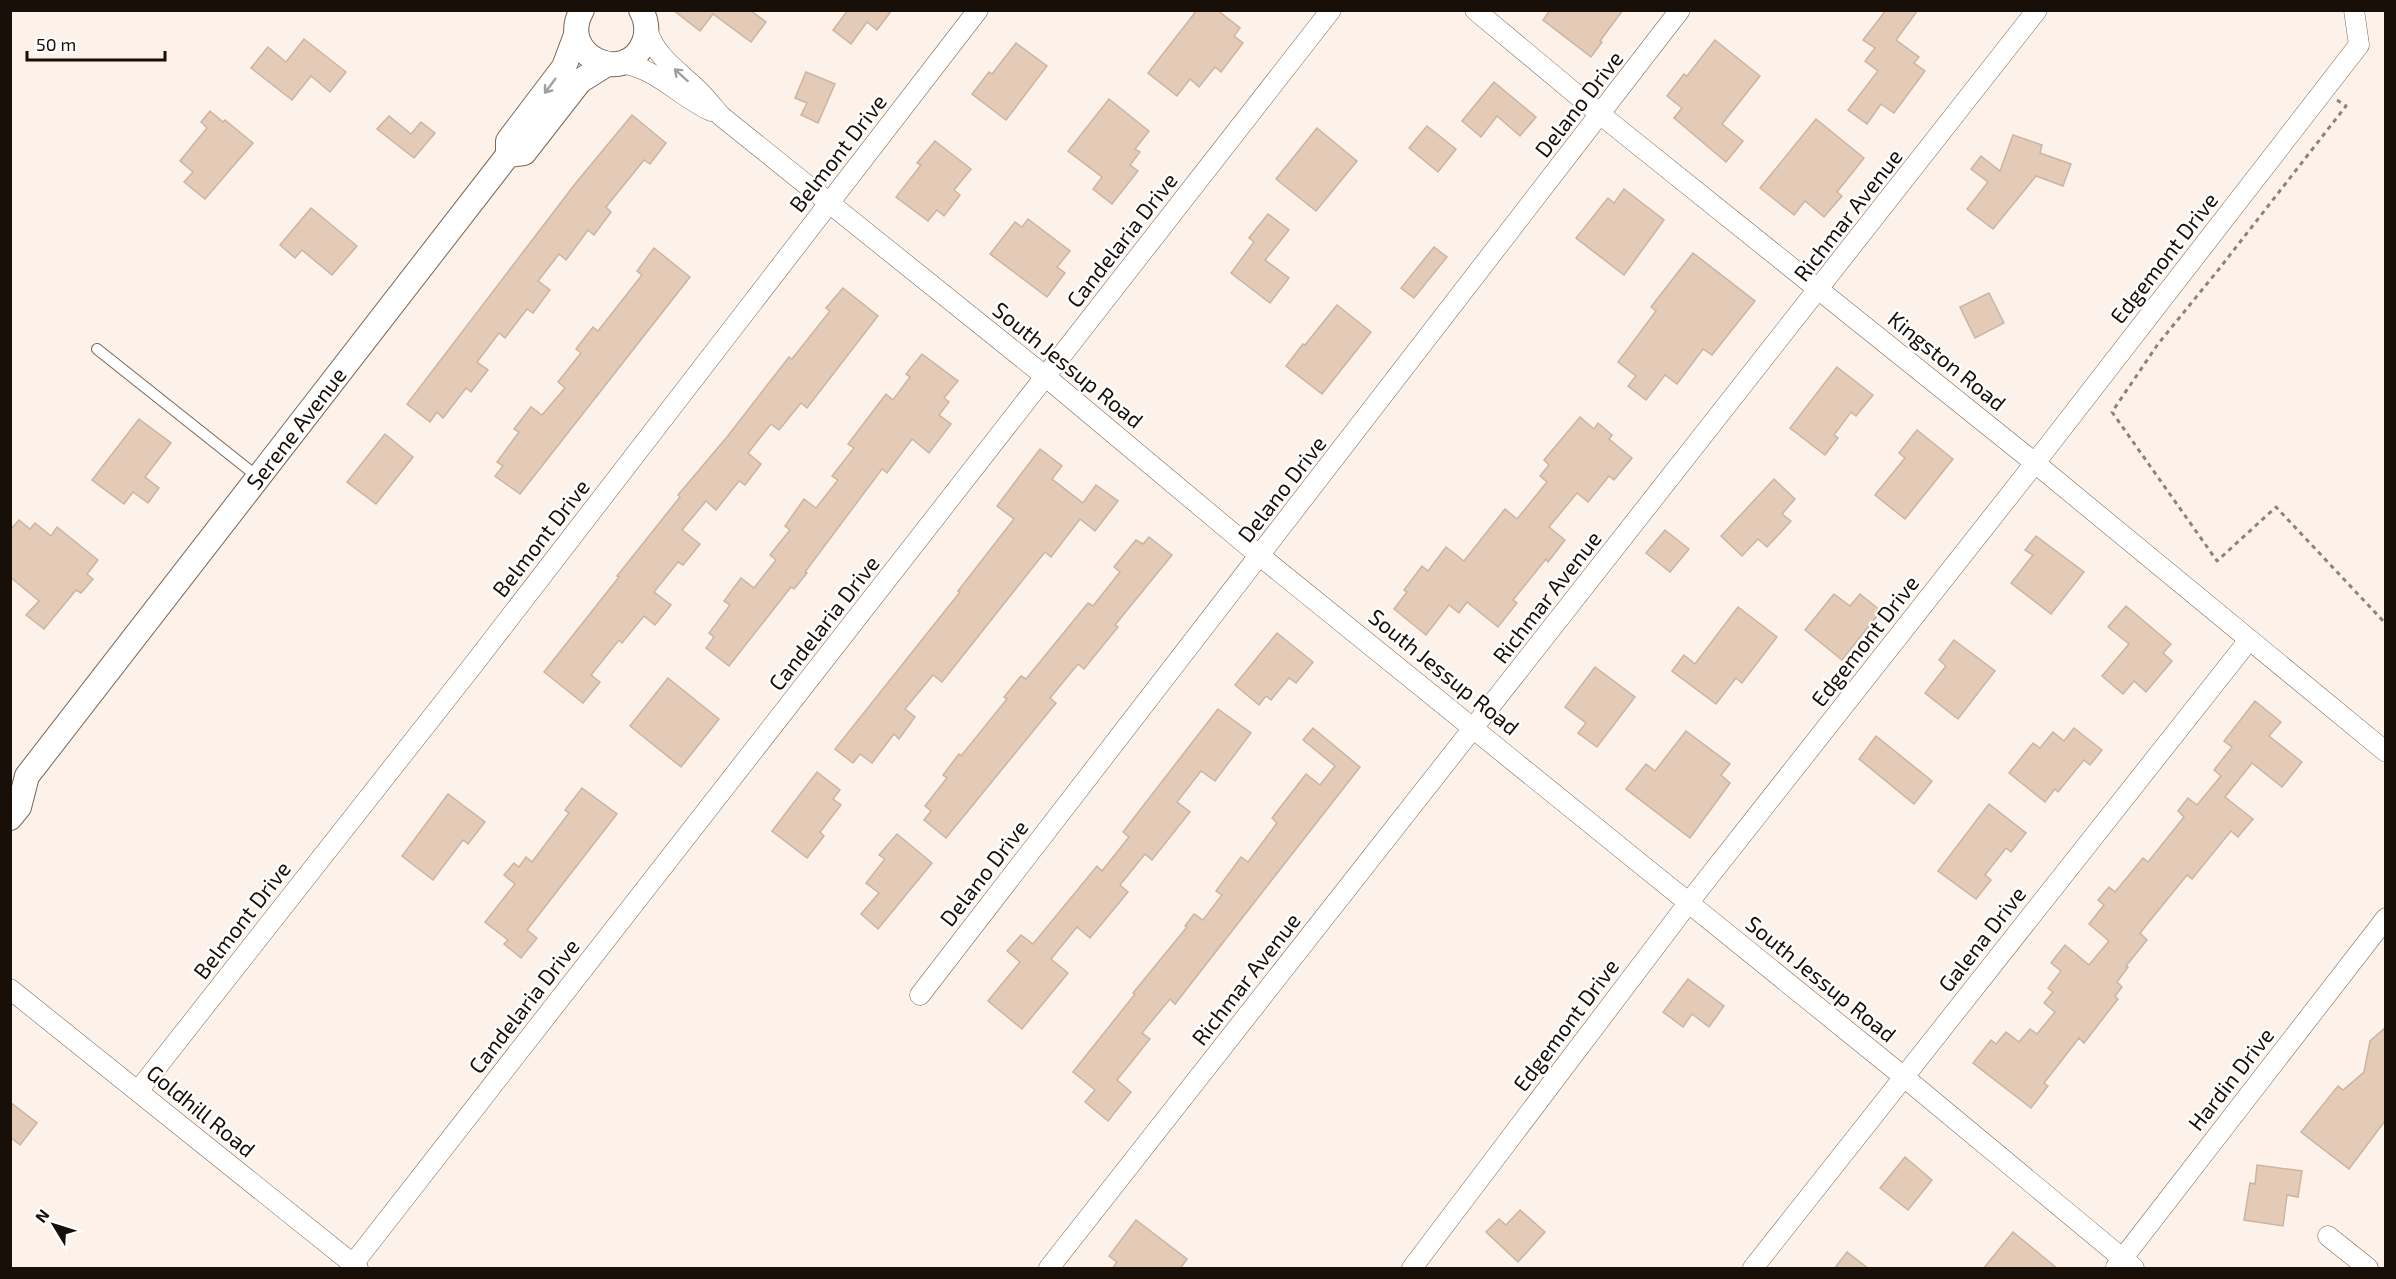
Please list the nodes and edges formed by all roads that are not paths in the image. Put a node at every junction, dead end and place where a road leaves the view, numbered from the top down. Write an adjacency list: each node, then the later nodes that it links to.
1 (978, 10): 13 (street, Belmont Drive)
2 (1331, 10): 16 (street, Candelaria Drive)
3 (1475, 10): 10 (street, Kingston Road)
4 (1680, 10): 10 (street, Delano Drive)
5 (2037, 10): 14 (street, Richmar Avenue)
6 (2354, 10): 17 (street, Edgemont Drive)
7 (645, 17): 9 (street, Serene Avenue); 11 (street, South Jessup Road, one-way to 7)
8 (575, 21): 9 (street); 12 (street, one-way to 12)
9 (614, 64): 11 (street, South Jessup Road); 12 (street, Serene Avenue)
10 (1601, 114): 14 (street, Kingston Road); 19 (street, Delano Drive)
11 (721, 116): 13 (street, South Jessup Road)
12 (508, 156): 18 (street, Serene Avenue)
13 (830, 203): 16 (street, South Jessup Road); 30 (street, Belmont Drive)
14 (1819, 290): 17 (street, Kingston Road); 21 (street, Richmar Avenue)
15 (97, 349): 18 (lane)
16 (1046, 377): 19 (street, South Jessup Road); 33 (street, Candelaria Drive)
17 (2035, 463): 20 (street, Kingston Road); 25 (street, Edgemont Drive)
18 (259, 477): 23 (street, Serene Avenue)
19 (1260, 556): 21 (street, South Jessup Road); 28 (street, Delano Drive)
20 (2248, 640): 22 (street, Kingston Road); 29 (street, Galena Drive)
21 (1475, 728): 25 (street, South Jessup Road); 34 (street, Richmar Avenue)
22 (2385, 752)
23 (19, 784): 24 (street, Serene Avenue)
24 (10, 818)
25 (1689, 902): 29 (street, South Jessup Road); 35 (street, Edgemont Drive)
26 (2385, 918): 32 (street, Hardin Drive)
27 (12, 988): 30 (street, Goldhill Road)
28 (920, 995)
29 (1904, 1077): 32 (street, South Jessup Road); 36 (street, Galena Drive)
30 (138, 1092): 33 (street, Goldhill Road)
31 (2328, 1236): 37 (street)
32 (2124, 1265)
33 (355, 1266)
34 (1049, 1269)
35 (1412, 1269)
36 (1753, 1269)
37 (2368, 1269)

